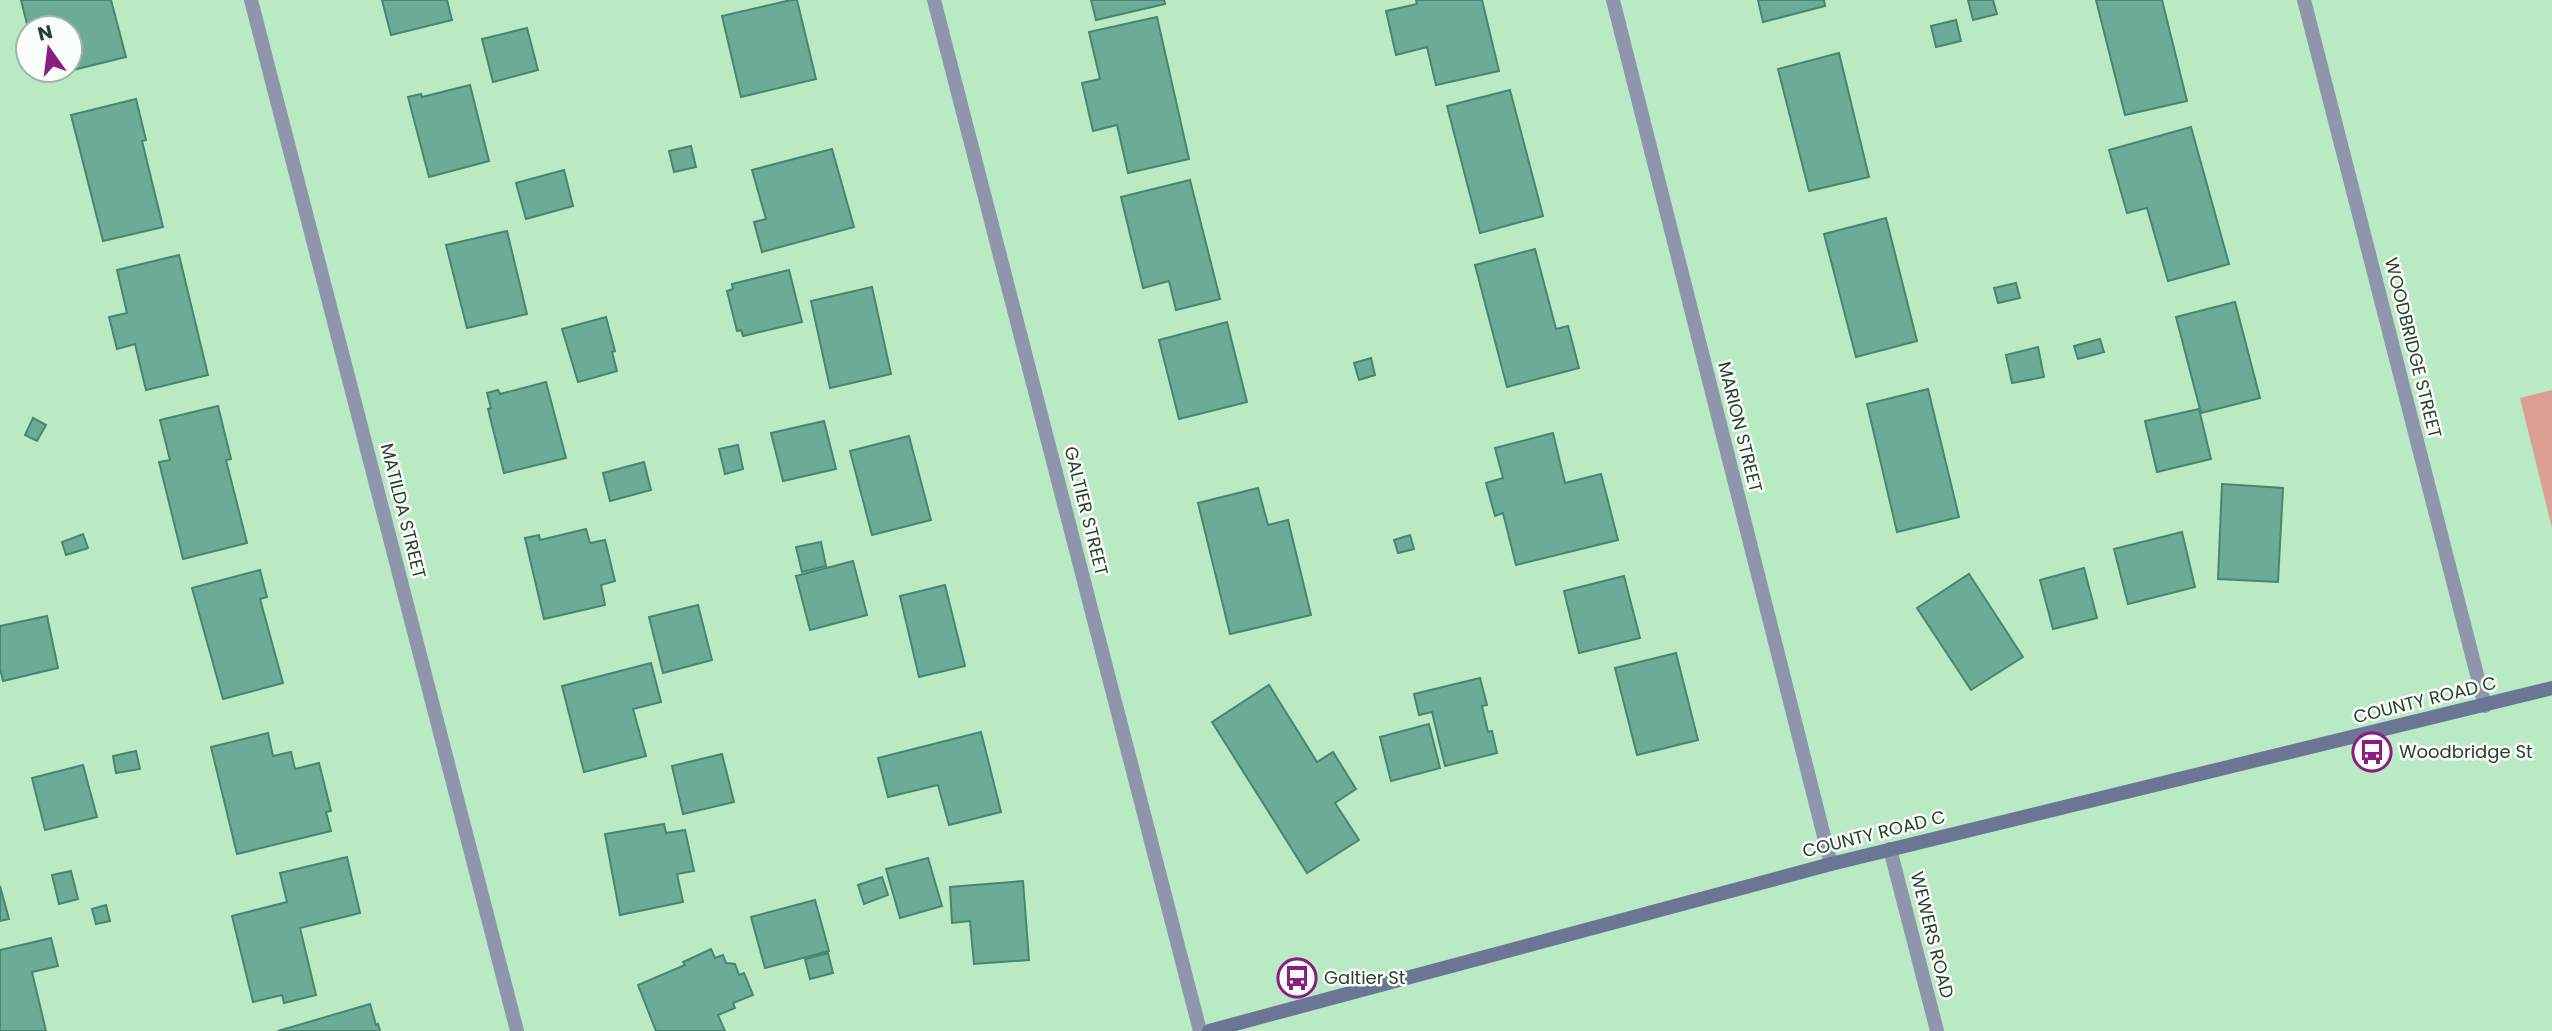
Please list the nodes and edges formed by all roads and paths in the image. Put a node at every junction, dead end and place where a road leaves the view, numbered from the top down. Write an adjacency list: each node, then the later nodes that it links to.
1 (251, 0): 9 (street, MATILDA STREET)
2 (934, 0): 10 (street, GALTIER STREET)
3 (1613, 0): 8 (street, MARION STREET)
4 (2304, 0): 6 (street, WOODBRIDGE STREET)
5 (2552, 688): 6 (main road, COUNTY ROAD C)
6 (2485, 706): 7 (main road, COUNTY ROAD C)
7 (1890, 849): 8 (main road, COUNTY ROAD C); 12 (street, WEWERS ROAD)
8 (1830, 864): 11 (main road, COUNTY ROAD C)
9 (517, 1031)
10 (1200, 1031)
11 (1209, 1031)
12 (1937, 1031)

